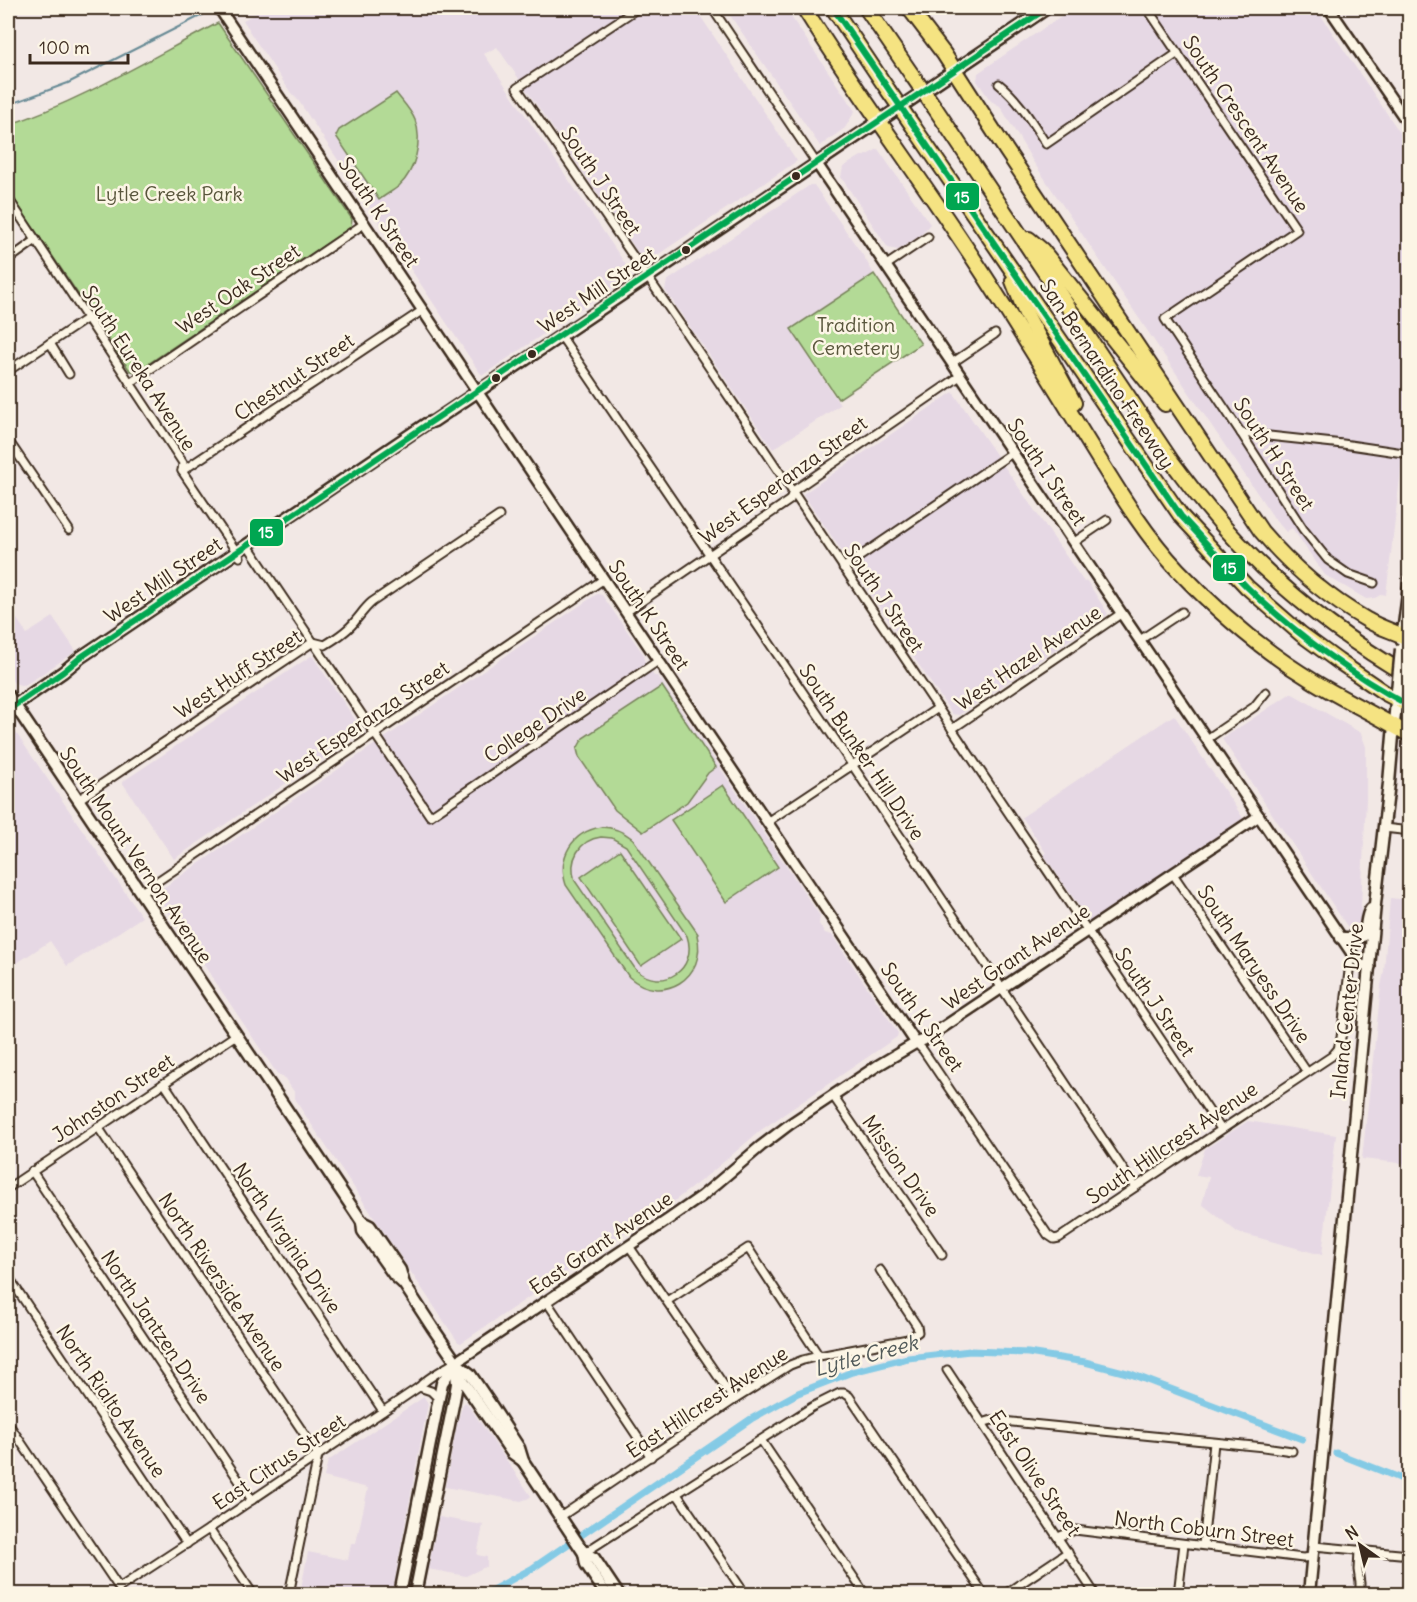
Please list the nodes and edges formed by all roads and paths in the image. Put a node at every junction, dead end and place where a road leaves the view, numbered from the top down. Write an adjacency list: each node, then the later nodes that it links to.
1 (219, 8): 18 (street, South K Street)
2 (638, 8): 25 (street, South J Street)
3 (712, 8): 16 (street, South I Street)
4 (804, 8): 14 (highway)
5 (832, 8): 22 (highway, San Bernardino Freeway, bridge)
6 (866, 8): 19 (highway, San Bernardino Freeway, bridge)
7 (909, 8): 12 (highway)
8 (1047, 8): 12 (main road, West Mill Street)
9 (1147, 8): 11 (street, South Crescent Avenue)
10 (1329, 8): 15 (street)
11 (1178, 53): 13 (street); 28 (street, South Crescent Avenue)
12 (953, 71): 14 (main road, West Mill Street); 46 (highway)
13 (999, 84)
14 (879, 121): 16 (main road, West Mill Street); 57 (highway)
15 (1410, 126)
16 (817, 164): 24 (street, South I Street); 25 (main road, West Mill Street)
17 (8, 198): 21 (street, South Eureka Avenue)
18 (365, 223): 26 (street, South K Street); 36 (street, West Oak Street)
19 (1017, 230): 46 (highway); 65 (highway, San Bernardino Freeway)
20 (928, 237): 24 (street)
21 (36, 240): 23 (street); 27 (street, South Eureka Avenue)
22 (1004, 256): 57 (highway); 68 (highway, San Bernardino Freeway)
23 (8, 260)
24 (885, 266): 32 (street, South I Street)
25 (647, 278): 30 (main road, West Mill Street); 44 (street, South J Street)
26 (423, 309): 37 (street, South K Street); 43 (street, Chestnut Street)
27 (86, 319): 31 (street); 36 (street, South Eureka Avenue)
28 (1165, 319): 39 (street, South H Street)
29 (995, 334): 32 (street)
30 (561, 336): 37 (main road, West Mill Street); 52 (street, South Bunker Hill Drive)
31 (50, 343): 33 (street); 34 (street)
32 (952, 363): 35 (street, South I Street)
33 (8, 372)
34 (69, 374)
35 (960, 376): 41 (street, South I Street); 44 (street, West Esperanza Street)
36 (130, 382): 43 (street, South Eureka Avenue)
37 (477, 392): 38 (main road, West Mill Street); 55 (street, South K Street)
38 (434, 421): 50 (main road, West Mill Street); 51 (main road, West Mill Street)
39 (1241, 433): 42 (street); 56 (street, South H Street)
40 (8, 440): 48 (street)
41 (1012, 453): 49 (street, South I Street); 53 (street)
42 (1410, 454)
43 (182, 471): 51 (street, South Eureka Avenue)
44 (793, 491): 52 (street, West Esperanza Street); 53 (street, South J Street)
45 (499, 516): 63 (street, West Huff Street)
46 (1252, 518): 62 (highway)
47 (1107, 520): 49 (street)
48 (69, 530)
49 (1073, 543): 60 (street, South I Street)
50 (251, 550): 51 (main road, West Mill Street); 63 (street)
51 (238, 554): 69 (main road, West Mill Street)
52 (709, 555): 58 (street, West Esperanza Street); 76 (street, South Bunker Hill Drive)
53 (843, 568): 70 (street, South J Street)
54 (1410, 578): 62 (main road, Inland Center Drive)
55 (604, 579): 58 (street, South K Street); 73 (street, West Esperanza Street)
56 (1374, 583)
57 (1201, 592): 71 (highway)
58 (626, 612): 64 (street, South K Street)
59 (1182, 612): 61 (street)
60 (1122, 614): 61 (street, South I Street); 72 (street, West Hazel Avenue)
61 (1140, 640): 75 (street, South I Street)
62 (1404, 641): 71 (main road, Inland Center Drive, bridge)
63 (313, 642): 73 (street); 77 (street, West Huff Street)
64 (658, 661): 73 (street, College Drive); 79 (street, South K Street)
65 (1410, 677)
66 (1266, 692): 75 (street)
67 (8, 695): 69 (main road, South Mount Vernon Avenue)
68 (1410, 706)
69 (11, 708): 77 (main road, South Mount Vernon Avenue)
70 (938, 708): 72 (street, South J Street); 76 (street, West Hazel Avenue)
71 (1394, 720): 74 (highway); 80 (main road, Inland Center Drive)
72 (952, 729): 85 (street, South J Street)
73 (375, 734): 83 (street, West Esperanza Street)
74 (1410, 735)
75 (1207, 739): 78 (street, South I Street)
76 (853, 766): 79 (street, West Hazel Avenue); 89 (street, South Bunker Hill Drive)
77 (78, 800): 83 (main road, South Mount Vernon Avenue)
78 (1259, 816): 82 (street, West Grant Avenue); 86 (street, South I Street)
79 (767, 822): 91 (street, South K Street)
80 (1384, 828): 81 (street); 84 (main road, Inland Center Drive)
81 (1410, 831)
82 (1173, 874): 85 (street, West Grant Avenue); 92 (street, South Maryess Drive)
83 (141, 893): 90 (main road, South Mount Vernon Avenue)
84 (1375, 904): 86 (main road); 88 (main road, Inland Center Drive)
85 (1087, 931): 89 (street, West Grant Avenue); 96 (street, South J Street)
86 (1341, 938): 87 (street, South I Street)
87 (1353, 955): 88 (street, South I Street); 92 (street)
88 (1370, 968): 133 (main road, Inland Center Drive)
89 (1002, 988): 91 (street, West Grant Avenue); 99 (street, South Bunker Hill Drive)
90 (236, 1035): 93 (street, Johnston Street); 109 (main road, South Mount Vernon Avenue)
91 (916, 1043): 94 (street, West Grant Avenue); 101 (street, South K Street)
92 (1307, 1072): 96 (street, South Hillcrest Avenue)
93 (164, 1083): 95 (street, Johnston Street); 114 (street, North Virginia Drive)
94 (833, 1096): 97 (street, West Grant Avenue); 103 (street, Mission Drive)
95 (98, 1127): 98 (street, Johnston Street); 120 (street, North Riverside Avenue)
96 (1221, 1129): 99 (street, South Hillcrest Avenue)
97 (761, 1146): 102 (street, East Grant Avenue)
98 (32, 1171): 100 (street, Johnston Street); 125 (street, North Jantzen Drive)
99 (1135, 1187): 101 (street, South Hillcrest Avenue)
100 (8, 1188)
101 (1054, 1239)
102 (629, 1246): 106 (street); 107 (street, East Grant Avenue)
103 (942, 1255)
104 (880, 1270): 108 (street, East Hillcrest Avenue)
105 (8, 1276): 129 (street, North Rialto Avenue)
106 (667, 1301): 108 (street); 113 (street)
107 (547, 1302): 109 (street, East Grant Avenue); 122 (street)
108 (819, 1356): 113 (street, East Hillcrest Avenue)
109 (456, 1362): 111 (street, East Citrus Street); 112 (main road); 123 (main road); 126 (main road, South Mount Vernon Avenue)
110 (947, 1370): 115 (street, East Olive Street)
111 (419, 1387): 112 (street); 114 (street, East Citrus Street)
112 (438, 1398): 121 (main road)
113 (734, 1400): 122 (street, East Hillcrest Avenue)
114 (383, 1411): 120 (street, East Citrus Street)
115 (982, 1423): 118 (street); 128 (street, East Olive Street)
116 (8, 1424): 129 (street, East Citrus Street)
117 (761, 1440): 124 (street); 144 (street); 145 (street)
118 (1214, 1443): 119 (street); 131 (street)
119 (1292, 1451)
120 (318, 1456): 125 (street, East Citrus Street); 138 (street)
121 (427, 1456): 123 (main road); 139 (main road)
122 (651, 1457): 126 (street, East Hillcrest Avenue)
123 (442, 1459): 140 (main road)
124 (677, 1494): 135 (street); 143 (street)
125 (252, 1500): 127 (street, East Citrus Street)
126 (560, 1517): 135 (main road, South Mount Vernon Avenue)
127 (209, 1529): 129 (street, East Citrus Street); 137 (street)
128 (1058, 1537): 130 (street, North Coburn Street); 134 (street, East Olive Street)
129 (187, 1544)
130 (1184, 1544): 131 (street, North Coburn Street); 148 (street)
131 (1203, 1545): 133 (street, North Coburn Street)
132 (1359, 1550): 133 (street, North Coburn Street); 136 (street, North Coburn Street); 150 (street)
133 (1313, 1551): 149 (main road, Inland Center Drive)
134 (1068, 1552): 146 (street); 147 (street, East Olive Street)
135 (584, 1553): 141 (main road); 142 (main road)
136 (1410, 1555)
137 (253, 1594)
138 (289, 1594)
139 (400, 1594)
140 (414, 1594)
141 (606, 1594)
142 (618, 1594)
143 (745, 1594)
144 (865, 1594)
145 (984, 1594)
146 (1005, 1594)
147 (1095, 1594)
148 (1178, 1594)
149 (1309, 1594)
150 (1360, 1594)

